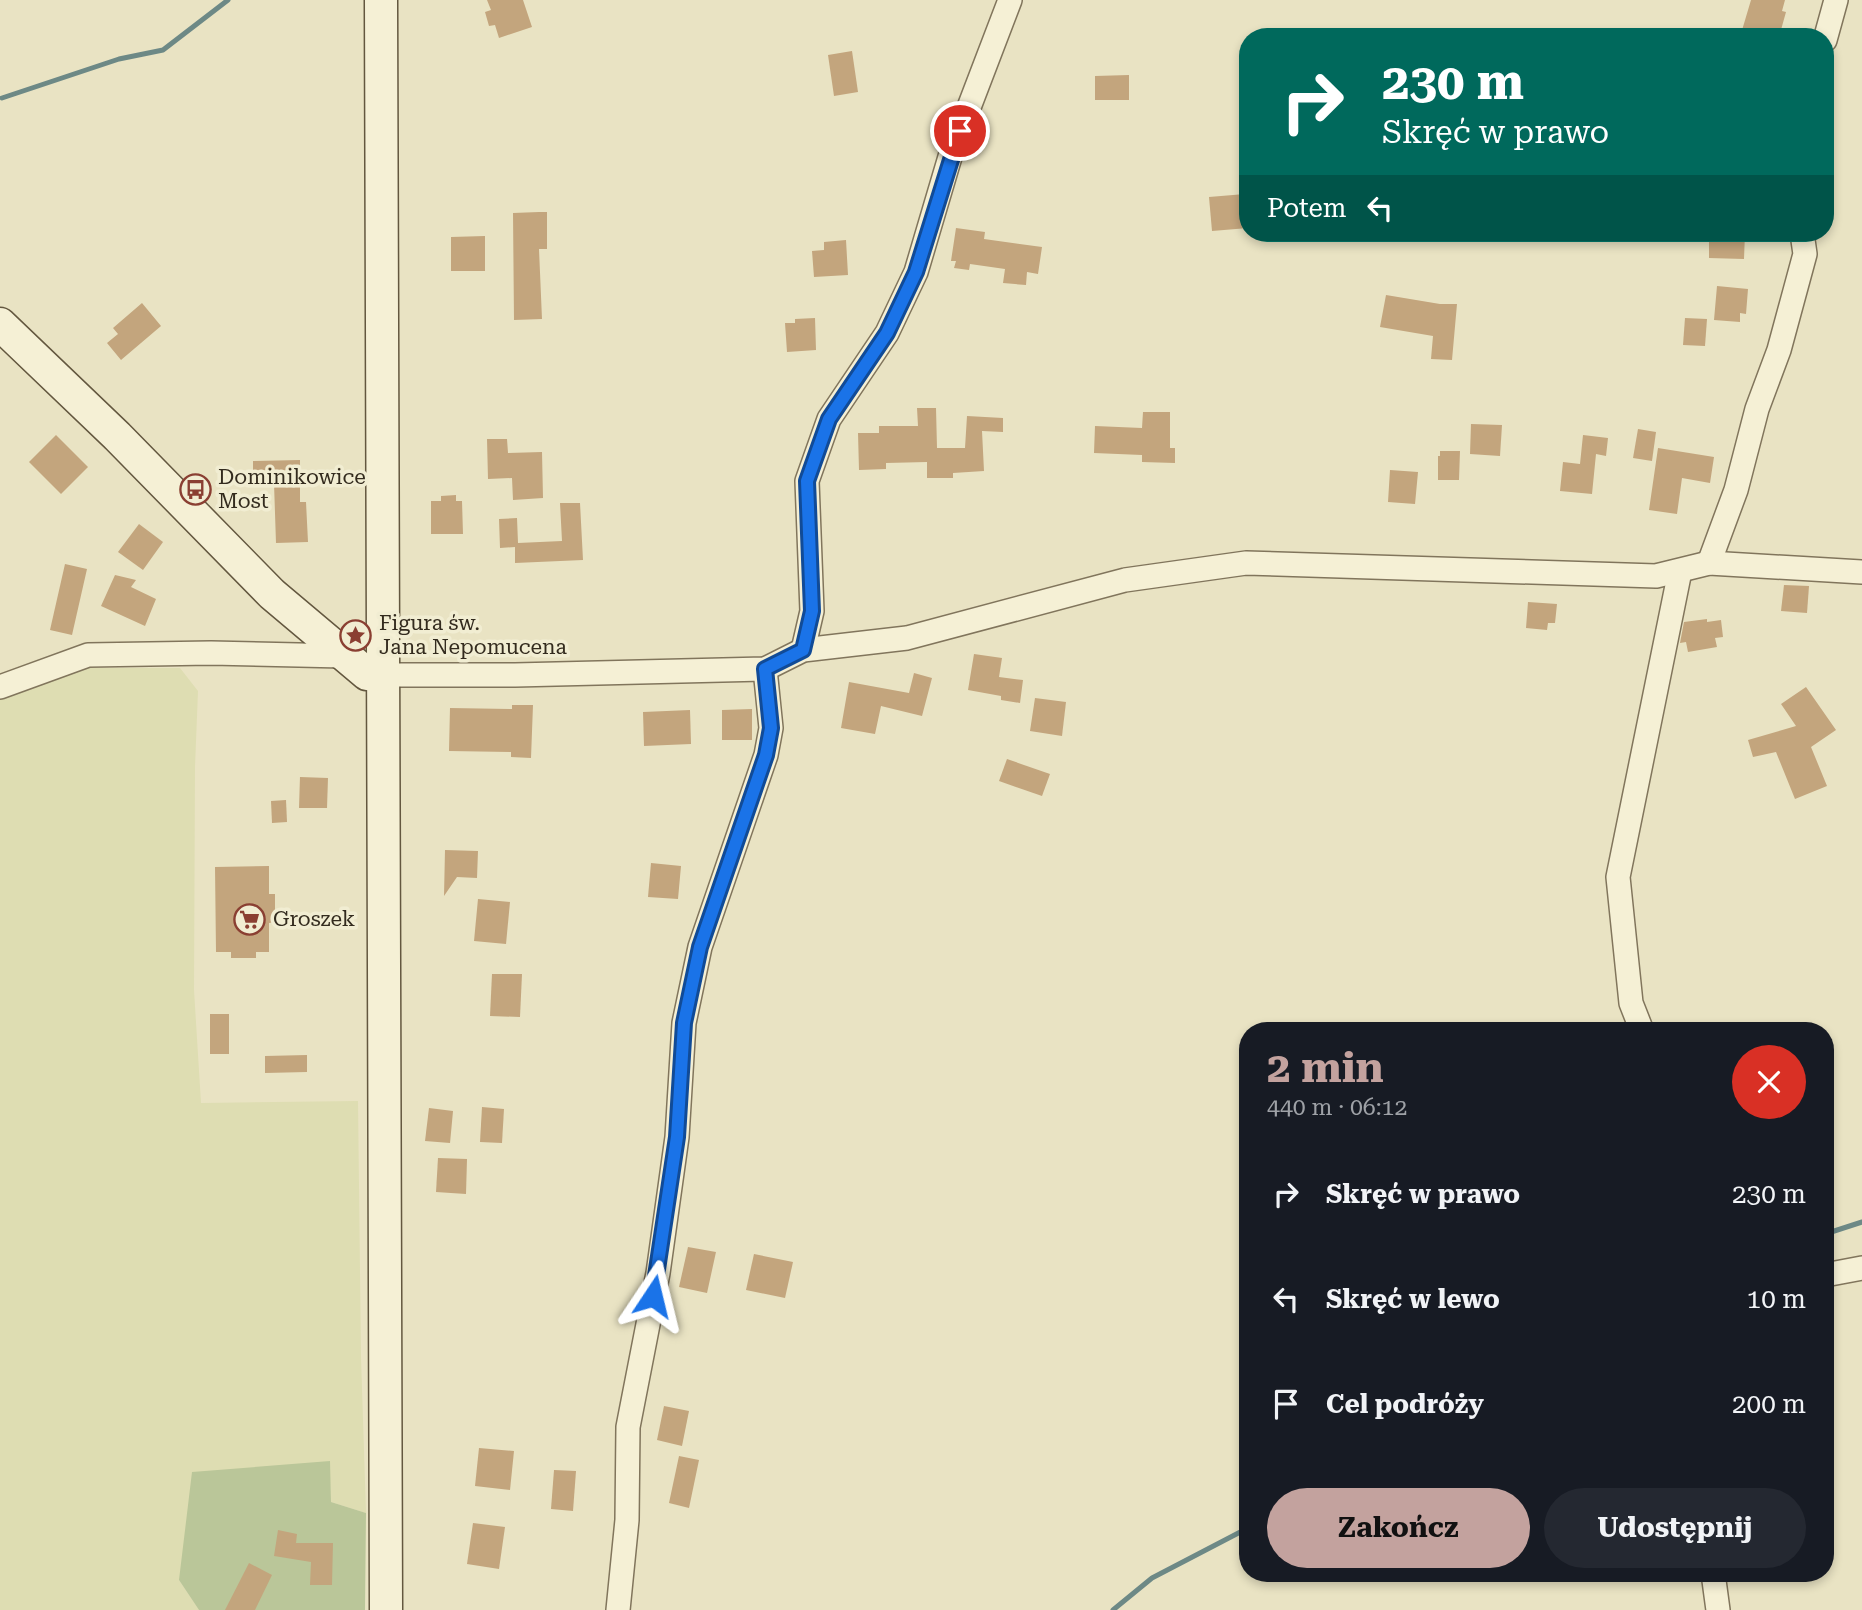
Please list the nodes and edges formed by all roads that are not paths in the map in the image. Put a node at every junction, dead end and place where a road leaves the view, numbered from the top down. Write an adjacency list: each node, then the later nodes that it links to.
1 (382, 0): 13 (main road)
2 (1010, 0): 10 (street)
3 (1836, 0): 4 (street)
4 (1828, 28)
5 (1803, 242): 7 (street)
6 (0, 324): 11 (main road)
7 (1709, 563): 8 (street); 9 (street)
8 (1680, 571): 10 (street); 15 (street)
9 (1862, 572)
10 (803, 650): 12 (street)
11 (343, 656): 13 (main road); 14 (street)
12 (765, 669): 13 (street); 20 (street)
13 (383, 675): 19 (main road)
14 (0, 687)
15 (1638, 1022)
16 (1862, 1268): 17 (street)
17 (1834, 1273)
18 (1714, 1582): 21 (street)
19 (386, 1610)
20 (618, 1610)
21 (1718, 1610)

